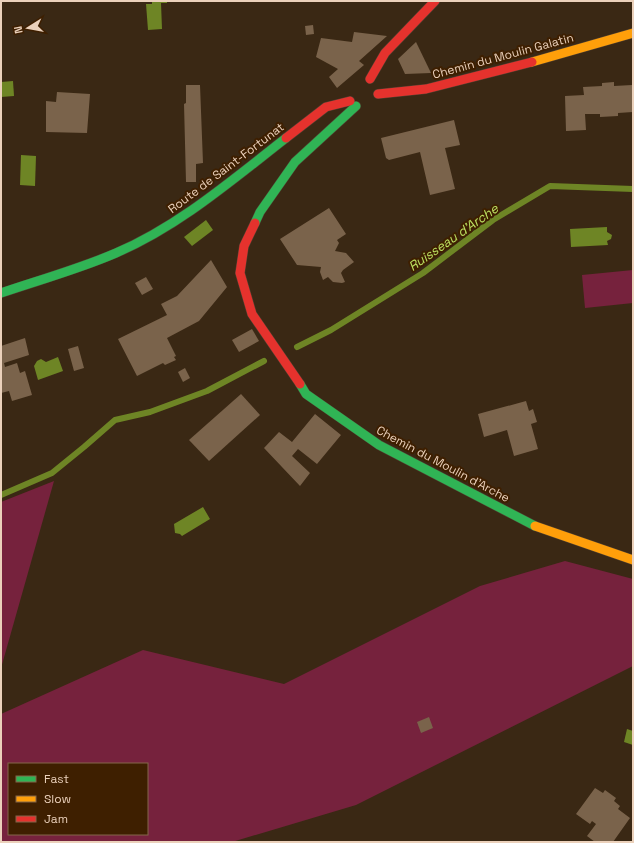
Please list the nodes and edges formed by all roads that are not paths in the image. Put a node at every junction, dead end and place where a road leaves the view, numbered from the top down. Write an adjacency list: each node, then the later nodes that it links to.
1 (435, 1): 4 (street)
2 (633, 33): 4 (street, Chemin du Moulin Galatin)
3 (360, 78): 4 (street)
4 (370, 79)
5 (348, 91): 6 (street)
6 (356, 105): 7 (street, Route de Saint-Fortunat); 8 (street, Chemin du Moulin d'Arche)
7 (1, 293)
8 (633, 560)

